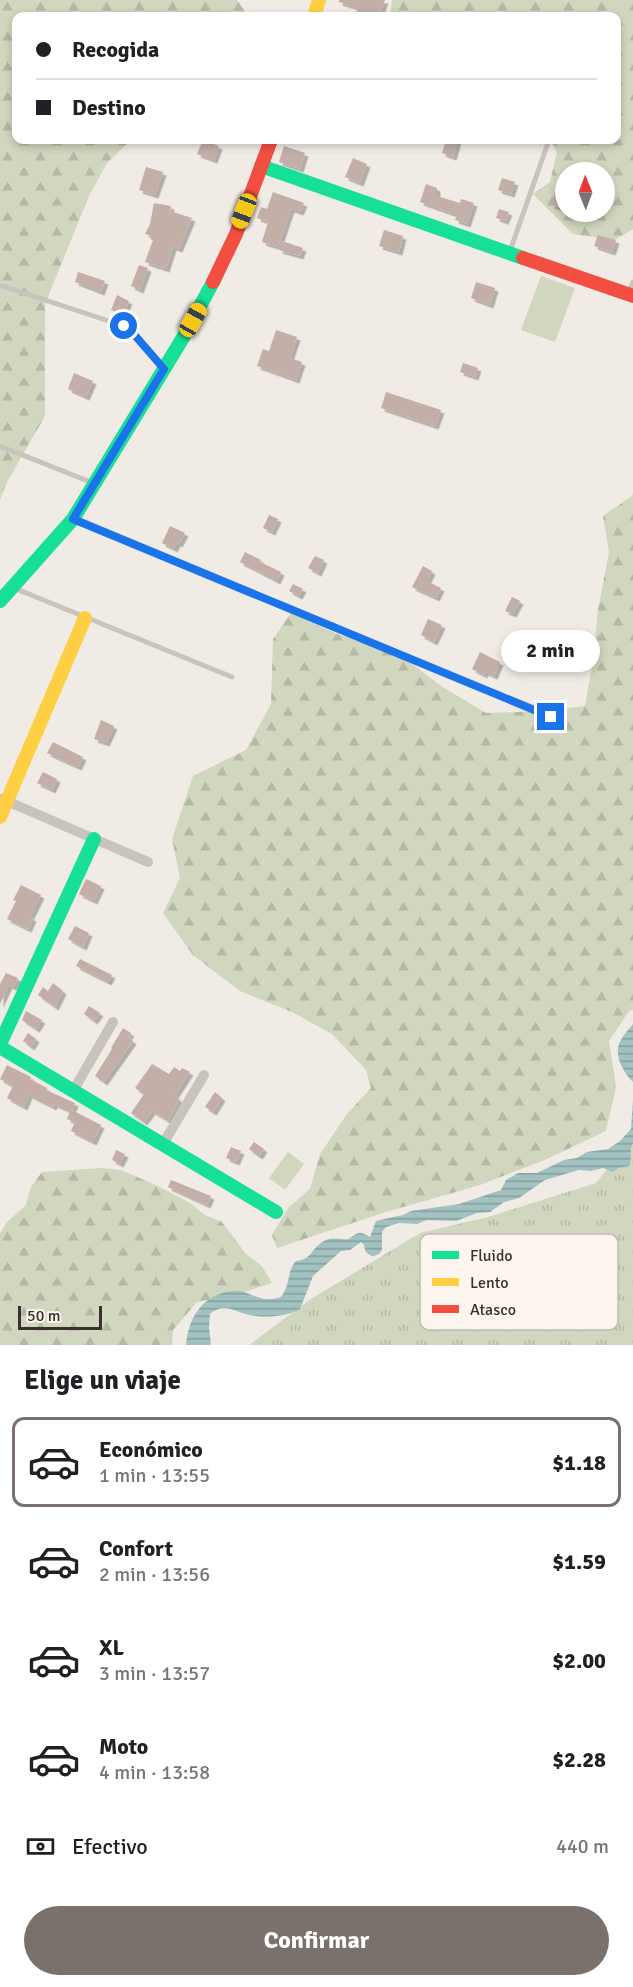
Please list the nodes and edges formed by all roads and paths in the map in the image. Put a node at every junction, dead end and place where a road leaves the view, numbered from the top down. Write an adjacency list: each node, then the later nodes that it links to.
1 (269, 144): 3 (street)
2 (548, 144): 4 (lane)
3 (261, 166): 4 (street); 7 (street)
4 (510, 253): 6 (street)
5 (0, 285): 7 (lane)
6 (631, 291)
7 (164, 369): 9 (street)
8 (0, 446): 9 (lane)
9 (94, 484): 10 (street)
10 (73, 519): 11 (street); 15 (lane)
11 (13, 588): 12 (street); 13 (lane)
12 (0, 601)
13 (85, 618): 14 (lane); 16 (street)
14 (232, 677)
15 (551, 717)
16 (4, 800): 17 (street); 18 (street)
17 (0, 817)
18 (94, 839): 19 (street); 21 (street)
19 (148, 862)
20 (113, 1022): 23 (street)
21 (0, 1046): 23 (street)
22 (204, 1075): 24 (street)
23 (73, 1090): 24 (street)
24 (163, 1144): 25 (street)
25 (276, 1212)

